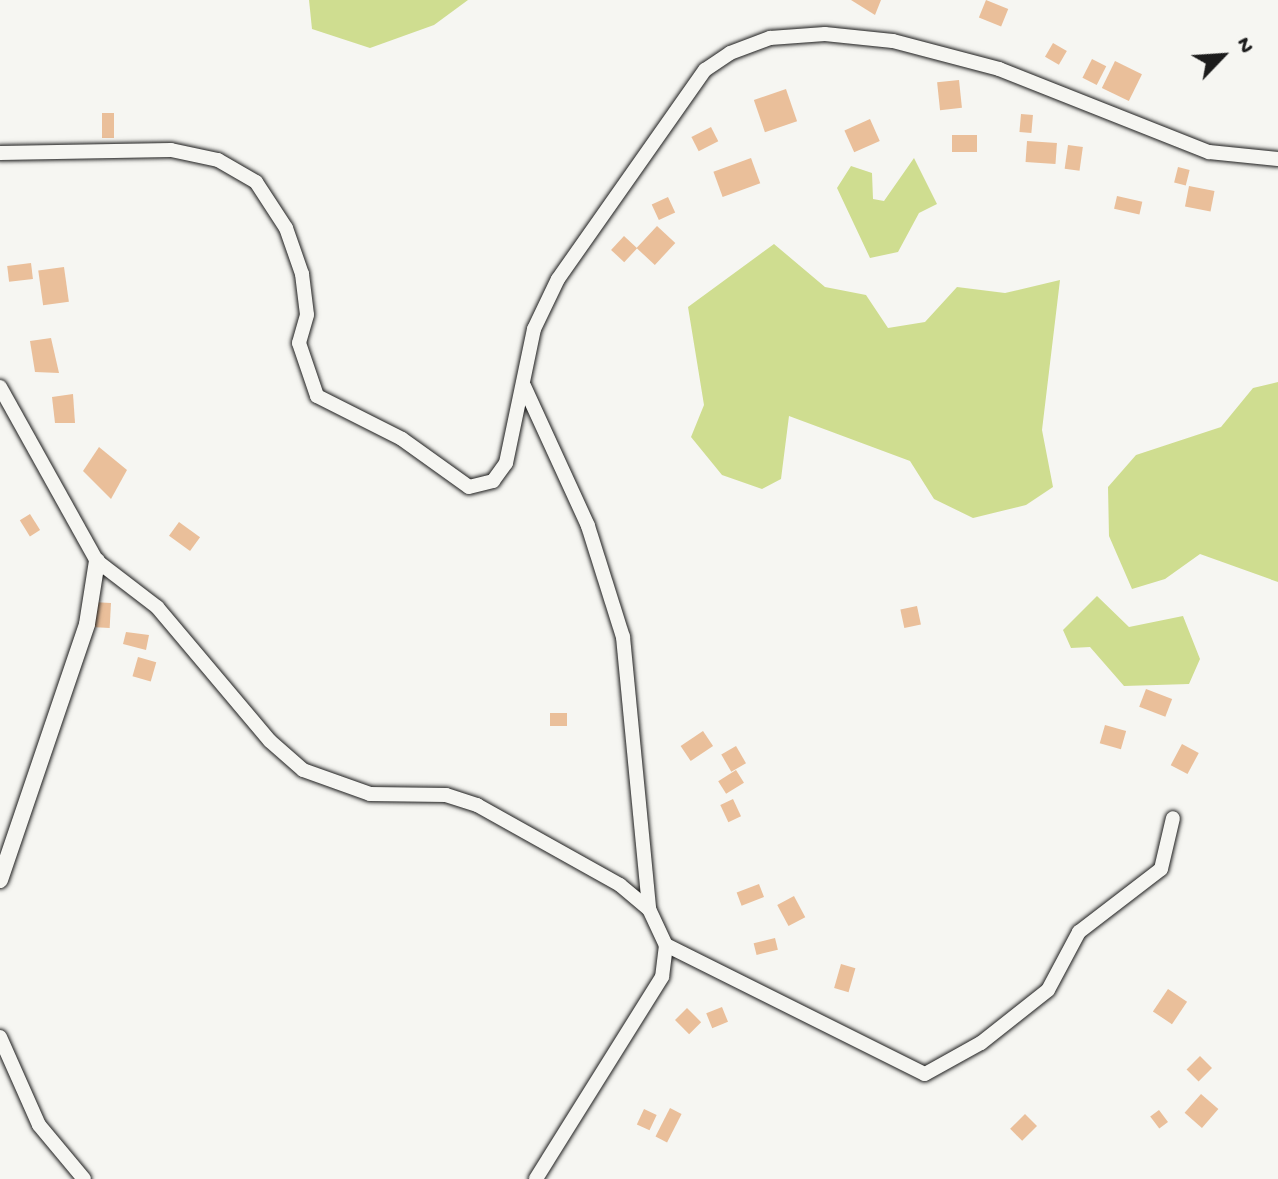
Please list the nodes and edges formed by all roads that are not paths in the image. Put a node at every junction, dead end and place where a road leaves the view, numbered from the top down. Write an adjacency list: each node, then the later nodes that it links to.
1 (0, 153): 3 (street)
2 (1278, 159): 3 (street)
3 (524, 386): 8 (street)
4 (0, 387): 5 (street)
5 (97, 561): 7 (street); 8 (street)
6 (1173, 818): 9 (street)
7 (0, 877)
8 (649, 909): 9 (street)
9 (666, 945): 12 (street)
10 (0, 1037): 11 (street)
11 (84, 1179)
12 (536, 1179)

